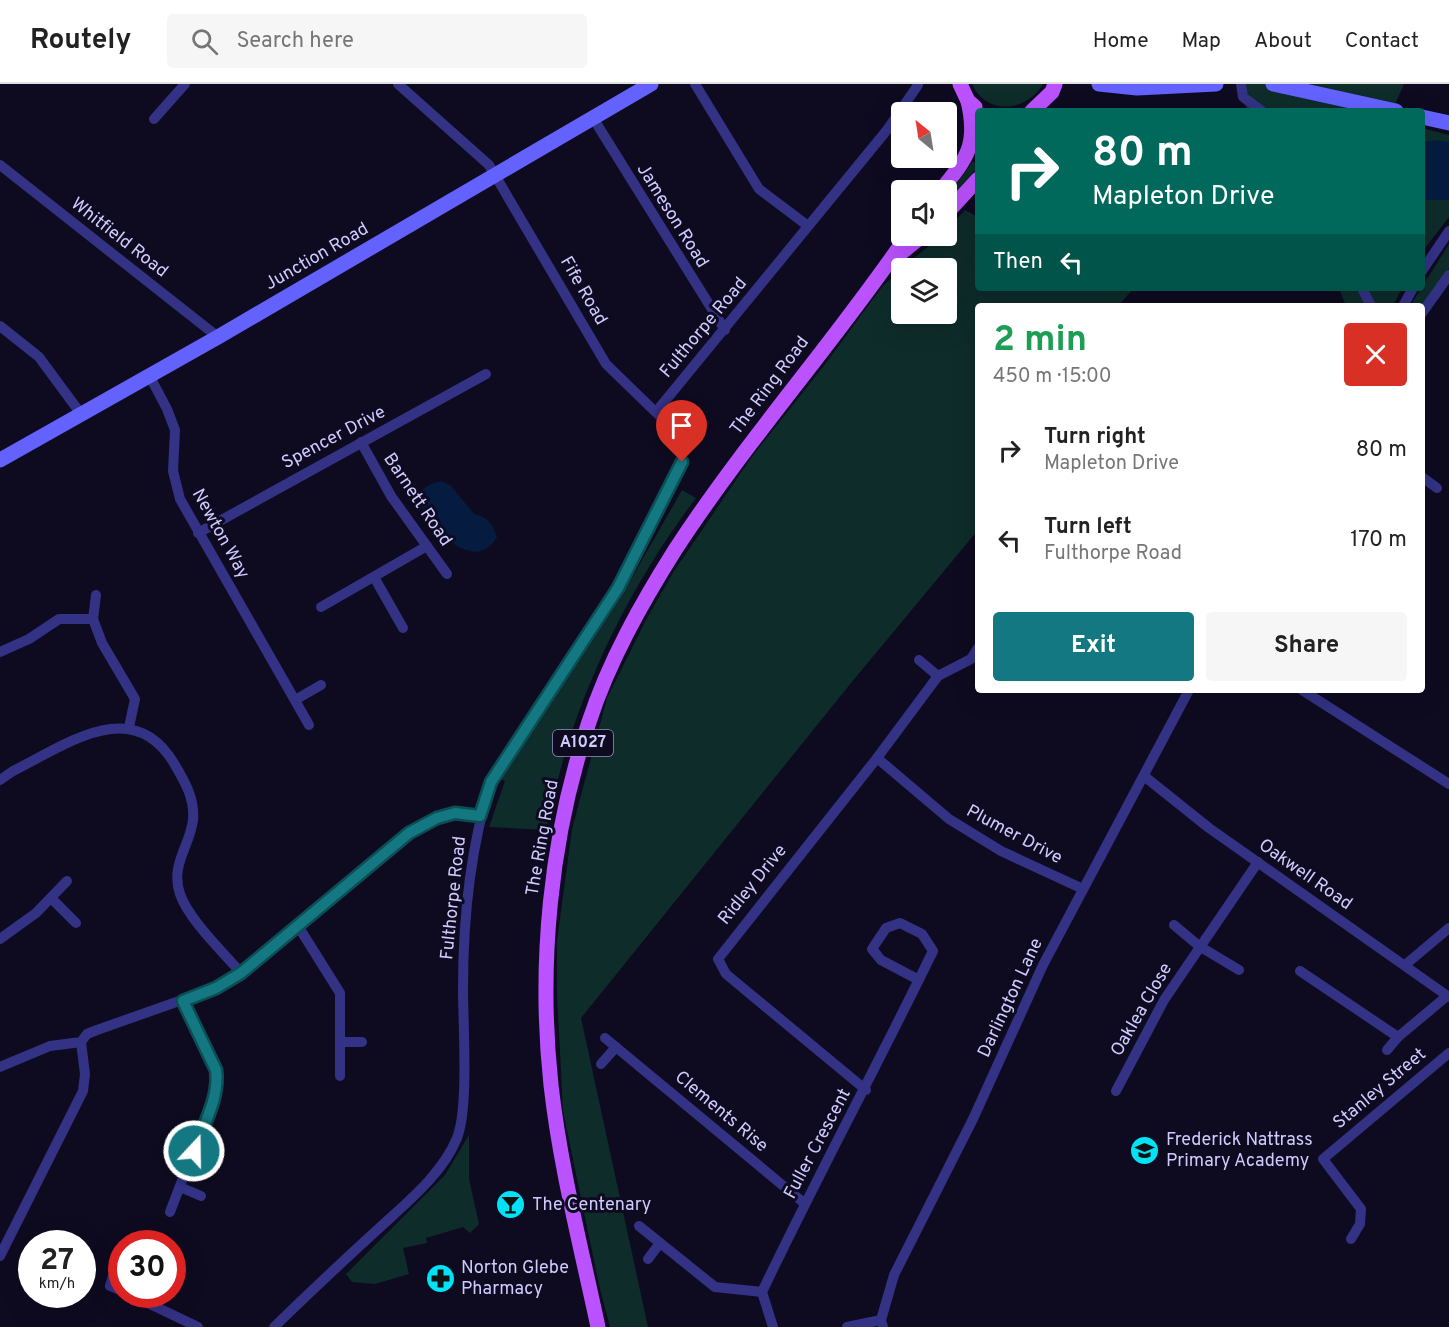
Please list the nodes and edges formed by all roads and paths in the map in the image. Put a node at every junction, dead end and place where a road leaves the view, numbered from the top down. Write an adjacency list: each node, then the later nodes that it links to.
1 (185, 84): 17 (street)
2 (398, 84): 20 (street, Fife Road)
3 (651, 84): 15 (main road, Junction Road)
4 (695, 84): 24 (street)
5 (1055, 84): 12 (main road)
6 (1099, 84): 7 (main road)
7 (1216, 84)
8 (1241, 84): 13 (street)
9 (1273, 84): 14 (main road)
10 (918, 85): 24 (street, Fulthorpe Road)
11 (964, 94): 21 (main road)
12 (1035, 108)
13 (1258, 108)
14 (1382, 108)
15 (593, 118): 20 (main road, Junction Road); 33 (street, Jameson Road)
16 (1425, 118): 18 (main road)
17 (154, 119)
18 (1449, 123)
19 (0, 165): 34 (street, Whitfield Road)
20 (496, 175): 34 (main road, Junction Road); 37 (street, Fife Road)
21 (948, 180)
22 (975, 182): 23 (main road)
23 (957, 202)
24 (808, 226): 33 (street, Fulthorpe Road)
25 (1449, 231): 29 (street)
26 (900, 246): 28 (main road, The Ring Road / A1027)
27 (910, 246): 28 (main road, The Ring Road / A1027)
28 (887, 265): 110 (main road, The Ring Road / A1027)
29 (1425, 267)
30 (1449, 275): 31 (street)
31 (1425, 309)
32 (0, 326): 38 (street)
33 (725, 330): 37 (street, Fulthorpe Road)
34 (218, 337): 36 (main road, Junction Road)
35 (486, 374): 39 (street, Spencer Drive)
36 (149, 375): 38 (main road, Junction Road); 43 (street, Newton Way)
37 (656, 412): 65 (street, Fulthorpe Road)
38 (81, 414): 40 (main road, Junction Road)
39 (361, 442): 43 (street, Spencer Drive); 44 (street, Barnett Road)
40 (0, 460)
41 (1425, 479): 42 (street)
42 (1437, 488)
43 (198, 532): 58 (street, Newton Way)
44 (427, 546): 45 (street, Barnett Road); 46 (street)
45 (447, 574)
46 (374, 577): 48 (street); 50 (street)
47 (96, 595): 49 (street)
48 (321, 607)
49 (93, 619): 51 (street); 60 (street)
50 (403, 628)
51 (0, 652)
52 (975, 653): 54 (street, Ridley Drive)
53 (919, 660): 54 (street)
54 (938, 676): 61 (street, Ridley Drive)
55 (321, 685): 58 (street)
56 (1187, 693): 62 (street, Darlington Lane)
57 (1307, 693): 64 (street)
58 (295, 700): 59 (street, Newton Way)
59 (309, 725)
60 (129, 727): 63 (street); 79 (street)
61 (877, 759): 68 (street, Plumer Drive); 94 (street, Ridley Drive)
62 (1144, 776): 66 (street, Oakwell Road); 68 (street, Darlington Lane)
63 (0, 780)
64 (1449, 784)
65 (480, 816): 72 (street); 109 (street, Fulthorpe Road)
66 (1258, 862): 75 (street, Oaklea Close); 76 (street, Oakwell Road)
67 (67, 881): 69 (street)
68 (1083, 890): 107 (street, Darlington Lane)
69 (52, 899): 70 (street); 74 (street)
70 (76, 923)
71 (1174, 925): 75 (street)
72 (298, 926): 79 (street); 86 (street)
73 (1449, 928): 76 (street)
74 (0, 939)
75 (1199, 946): 77 (street); 95 (street, Oaklea Close)
76 (1405, 965): 81 (street, Oakwell Road)
77 (1239, 970)
78 (1300, 971): 83 (street)
79 (241, 973): 82 (street)
80 (919, 980): 80 (street, Fuller Crescent); 94 (street, Fuller Crescent)
81 (1448, 997): 83 (street)
82 (183, 1001): 85 (street); 96 (street)
83 (1398, 1037): 89 (street)
84 (605, 1038): 88 (street, Clements Rise)
85 (81, 1042): 92 (street); 103 (street)
86 (341, 1042): 87 (street); 93 (street)
87 (362, 1042)
88 (616, 1047): 91 (street); 98 (street, Clements Rise)
89 (1387, 1050)
90 (1449, 1053): 101 (street, Stanley Street)
91 (600, 1064)
92 (0, 1067)
93 (340, 1076)
94 (866, 1090): 98 (street, Fuller Crescent)
95 (1116, 1090)
96 (180, 1187): 97 (street); 99 (street)
97 (201, 1196)
98 (804, 1203): 105 (street, Fuller Crescent)
99 (170, 1212)
100 (639, 1226): 102 (street)
101 (1350, 1240)
102 (660, 1243): 104 (street); 105 (street)
103 (0, 1256)
104 (648, 1259)
105 (762, 1292): 111 (street)
106 (158, 1308): 108 (street)
107 (882, 1323): 112 (street)
108 (198, 1327)
109 (274, 1327)
110 (598, 1327)
111 (773, 1327)
112 (847, 1327)

